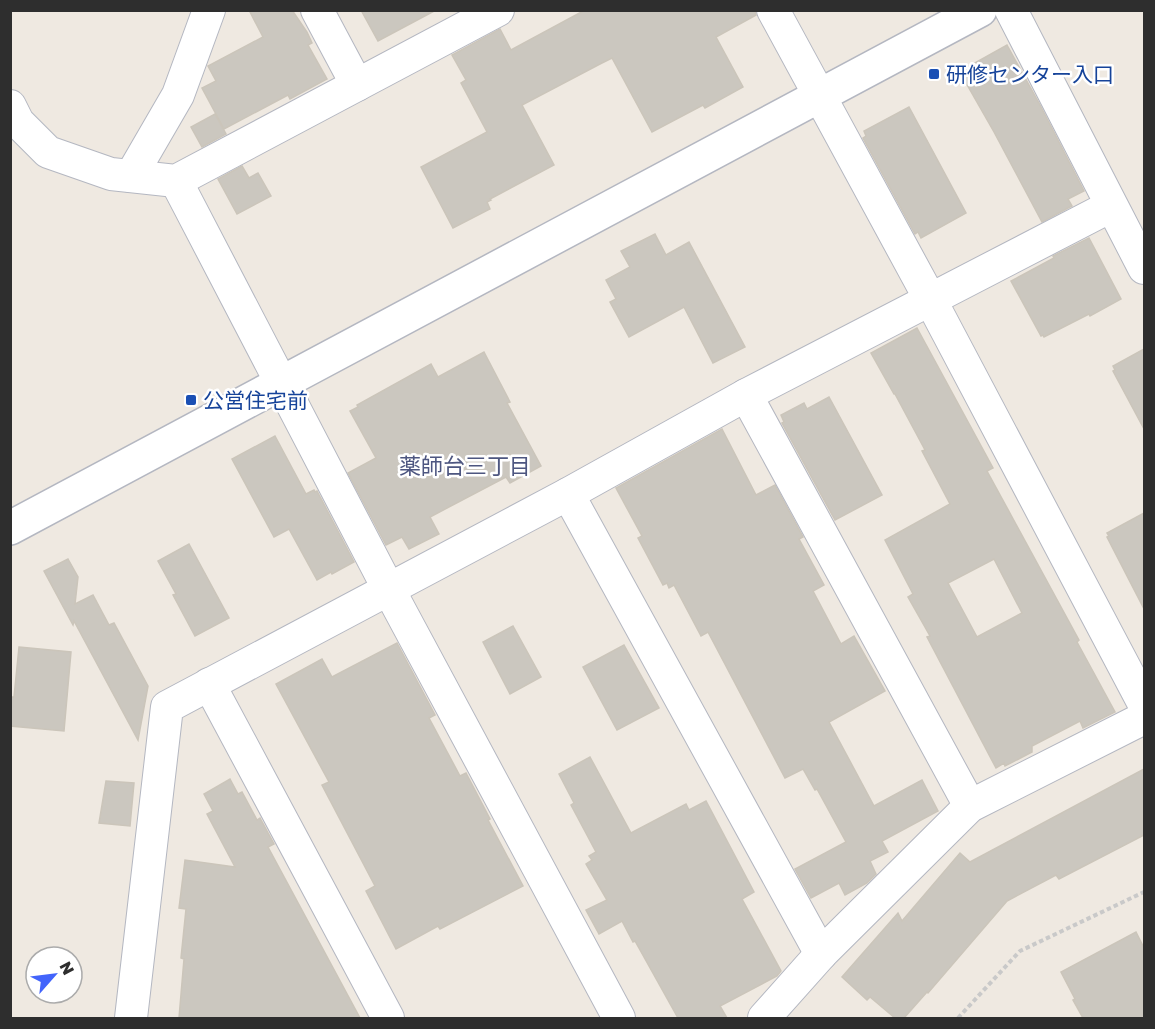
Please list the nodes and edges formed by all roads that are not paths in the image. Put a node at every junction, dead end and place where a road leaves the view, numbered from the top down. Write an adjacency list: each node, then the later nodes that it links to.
1 (209, 10): 10 (street)
2 (317, 10): 7 (street)
3 (498, 10): 7 (street)
4 (773, 10): 8 (street)
5 (980, 10): 8 (street)
6 (1011, 10): 12 (street)
7 (357, 85): 11 (street)
8 (819, 96): 14 (street); 15 (street)
9 (10, 105): 10 (street)
10 (131, 176): 11 (street)
11 (176, 181): 15 (street)
12 (1111, 206): 13 (street); 14 (street)
13 (1144, 268)
14 (930, 299): 16 (street); 21 (street)
15 (281, 383): 18 (street); 19 (street)
16 (746, 395): 17 (street); 23 (street)
17 (568, 494): 19 (street); 24 (street)
18 (10, 528)
19 (388, 588): 20 (street); 27 (street)
20 (210, 684): 25 (street); 26 (street)
21 (1144, 704)
22 (1144, 718): 23 (street)
23 (970, 806): 24 (street)
24 (821, 954): 28 (street)
25 (131, 1018)
26 (388, 1018)
27 (619, 1018)
28 (765, 1018)

